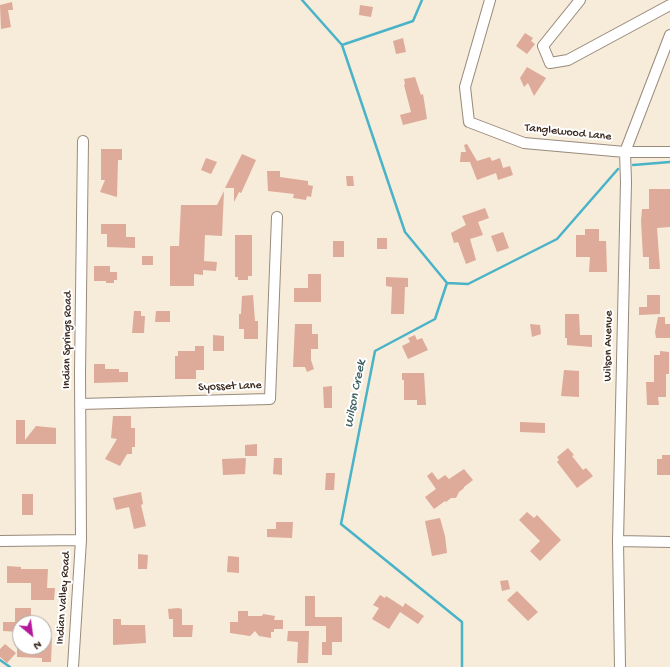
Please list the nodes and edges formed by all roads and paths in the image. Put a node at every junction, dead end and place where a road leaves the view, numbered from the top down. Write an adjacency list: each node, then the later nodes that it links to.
1 (490, 0): 6 (street, Tanglewood Lane)
2 (580, 0): 3 (street)
3 (670, 5)
4 (670, 35): 6 (street, Wilson Avenue)
5 (83, 140): 9 (street, Indian Springs Road)
6 (625, 152): 7 (street); 12 (street, Wilson Avenue)
7 (670, 152)
8 (277, 217): 9 (street, Syosset Lane)
9 (80, 404): 10 (street, Indian Springs Road)
10 (81, 540): 11 (street, Indian Valley Road); 14 (street, Indian Valley Road)
11 (0, 541)
12 (618, 541): 13 (street); 15 (street, Wilson Avenue)
13 (670, 542)
14 (73, 667)
15 (620, 667)

